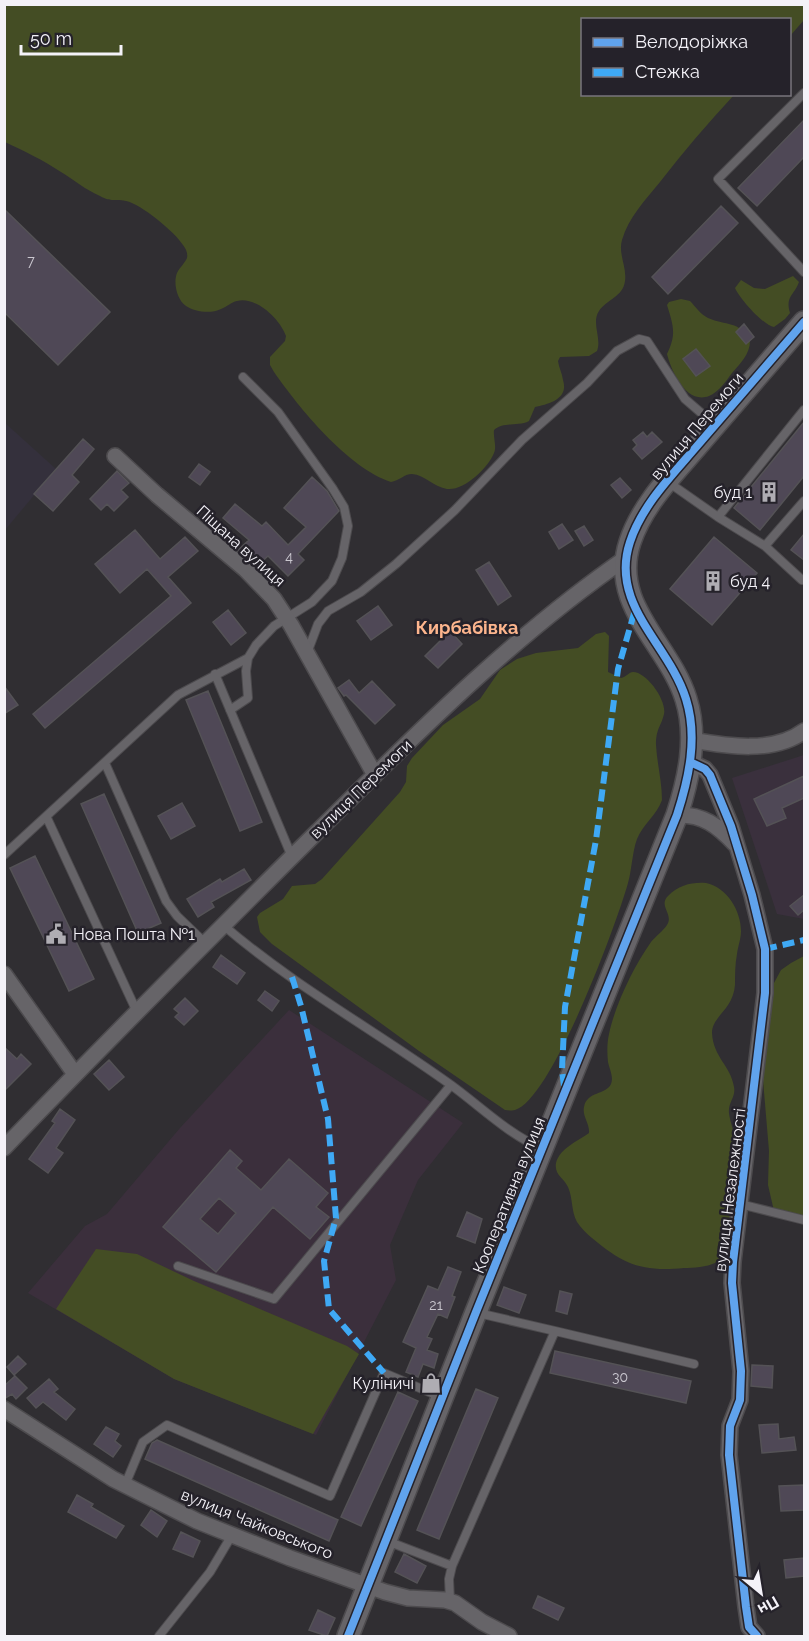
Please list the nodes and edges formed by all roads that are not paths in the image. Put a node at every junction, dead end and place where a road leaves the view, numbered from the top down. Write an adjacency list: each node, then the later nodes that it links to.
1 (804, 93): 2 (lane)
2 (804, 272)
3 (804, 322): 6 (street, вулиця Перемоги)
4 (243, 377): 14 (lane)
5 (804, 410): 10 (lane)
6 (715, 425): 8 (street, вулиця Перемоги); 15 (lane)
7 (115, 456): 14 (street, Піщана вулиця)
8 (667, 482): 10 (lane); 12 (street, вулиця Перемоги)
9 (804, 501): 11 (lane)
10 (718, 517): 11 (lane)
11 (765, 546): 13 (lane)
12 (626, 558): 20 (street, Кооперативна вулиця); 23 (street, вулиця Перемоги)
13 (802, 580)
14 (286, 617): 15 (street, Піщана вулиця); 16 (lane)
15 (307, 653): 23 (street, Піщана вулиця)
16 (248, 658): 17 (lane); 18 (lane)
17 (215, 674): 18 (lane); 22 (lane)
18 (230, 710): 28 (lane)
19 (804, 731): 20 (street)
20 (692, 740): 21 (street, Кооперативна вулиця)
21 (690, 762): 24 (street, Кооперативна вулиця); 26 (street, вулиця Незалежності)
22 (105, 763): 25 (lane); 30 (lane)
23 (375, 775): 28 (street, вулиця Перемоги)
24 (677, 815): 26 (street); 36 (street, Кооперативна вулиця)
25 (46, 818): 27 (lane); 32 (lane)
26 (737, 846): 37 (street, вулиця Незалежності)
27 (4, 855)
28 (292, 857): 29 (street, вулиця Перемоги)
29 (223, 925): 30 (street, вулиця Перемоги); 34 (lane)
30 (205, 944): 32 (street, вулиця Перемоги)
31 (4, 974): 33 (street)
32 (137, 1012): 33 (street, вулиця Перемоги)
33 (75, 1074): 35 (street, вулиця Перемоги)
34 (451, 1085): 36 (lane); 39 (lane)
35 (4, 1148)
36 (542, 1148): 40 (street, Кооперативна вулиця)
37 (740, 1204): 38 (lane); 51 (street, вулиця Незалежності)
38 (804, 1220)
39 (178, 1266)
40 (476, 1312): 41 (lane); 43 (street, Кооперативна вулиця)
41 (555, 1331): 42 (lane); 48 (lane)
42 (694, 1364)
43 (443, 1397): 45 (lane); 47 (street, Кооперативна вулиця)
44 (4, 1409): 45 (street, вулиця Чайковського)
45 (125, 1485): 46 (street, вулиця Чайковського)
46 (232, 1535): 49 (street, вулиця Чайковського); 52 (lane)
47 (385, 1540): 48 (lane); 49 (street, Кооперативна вулиця)
48 (452, 1566): 50 (lane)
49 (367, 1586): 50 (street, вулиця Чайковського); 53 (street, Кооперативна вулиця)
50 (450, 1601): 54 (street, вулиця Чайковського)
51 (751, 1633)
52 (159, 1636)
53 (348, 1636)
54 (509, 1636)

